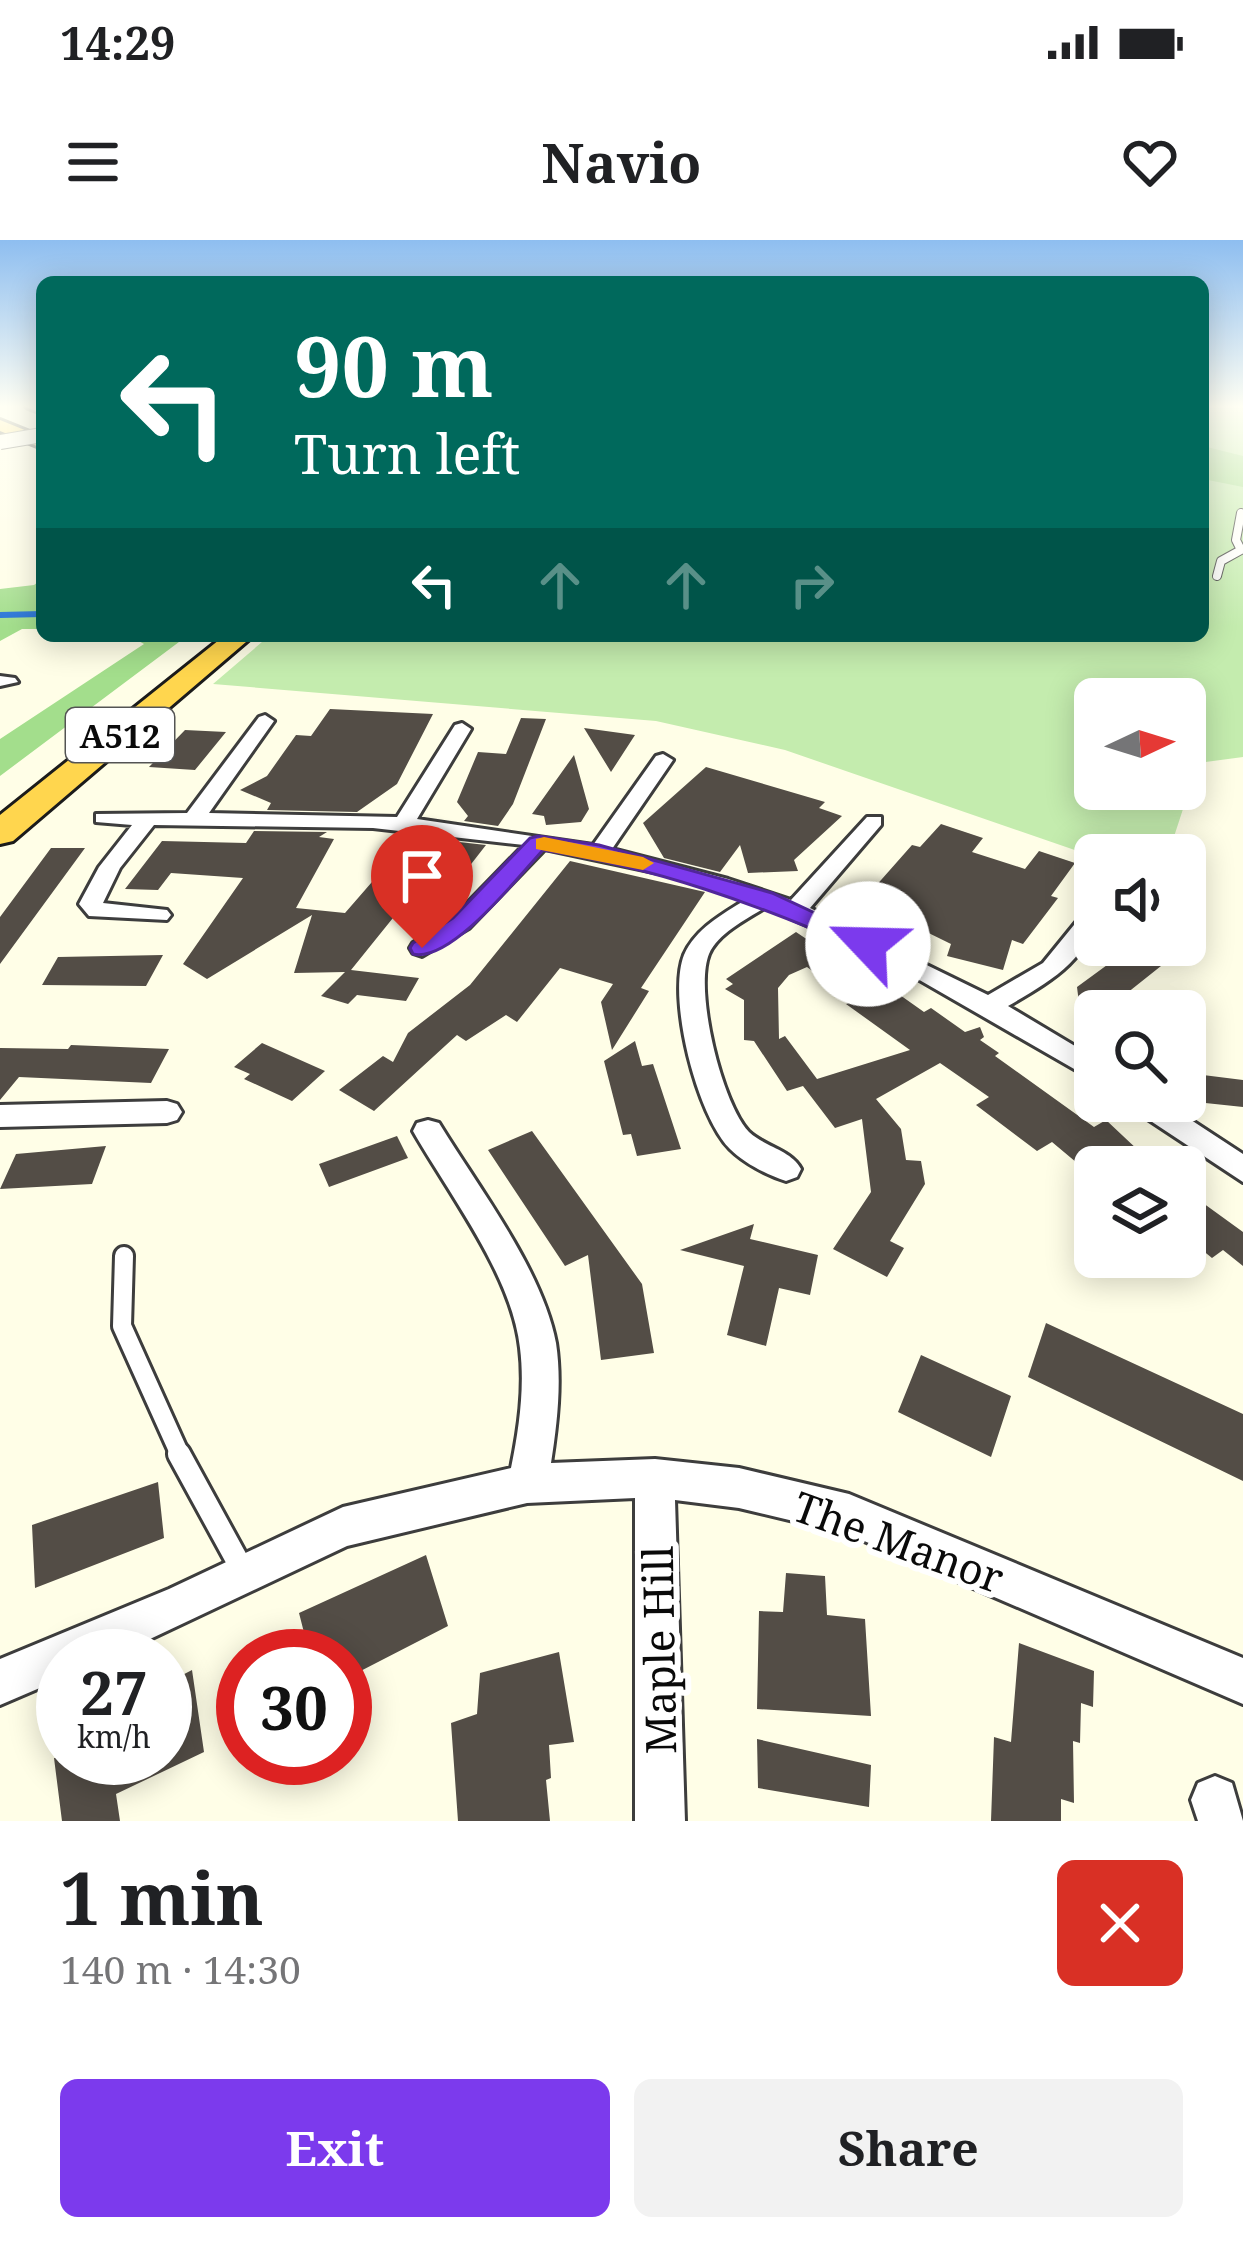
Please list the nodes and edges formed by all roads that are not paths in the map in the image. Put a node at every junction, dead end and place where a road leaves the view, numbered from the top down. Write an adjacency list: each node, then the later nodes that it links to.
1 (1241, 513): 2 (lane)
2 (1242, 550): 3 (lane)
3 (1217, 576)
4 (201, 642): 9 (highway, A512)
5 (233, 642): 15 (highway, A512)
6 (266, 721): 12 (street)
7 (462, 729): 14 (street)
8 (663, 760): 17 (street)
9 (0, 798)
10 (103, 818): 11 (street)
11 (148, 819): 12 (street); 20 (street)
12 (204, 820): 14 (street)
13 (874, 821): 19 (street)
14 (403, 824): 16 (street)
15 (0, 833)
16 (538, 843): 17 (street); 22 (street)
17 (599, 852): 18 (street)
18 (764, 898): 19 (street); 30 (street)
19 (794, 911): 23 (street)
20 (159, 915)
21 (1074, 941): 23 (street)
22 (422, 948)
23 (991, 1005): 24 (street)
24 (1074, 1058)
25 (167, 1112): 26 (street)
26 (0, 1116)
27 (1175, 1122): 29 (street)
28 (428, 1131): 33 (street)
29 (1240, 1163)
30 (786, 1169)
31 (124, 1256): 34 (lane)
32 (655, 1478): 33 (street, The Manor); 35 (street, The Manor); 37 (street, Maple Hill)
33 (527, 1484): 34 (street, The Manor)
34 (244, 1574): 36 (street, The Manor)
35 (1243, 1681)
36 (0, 1682)
37 (660, 1821)

